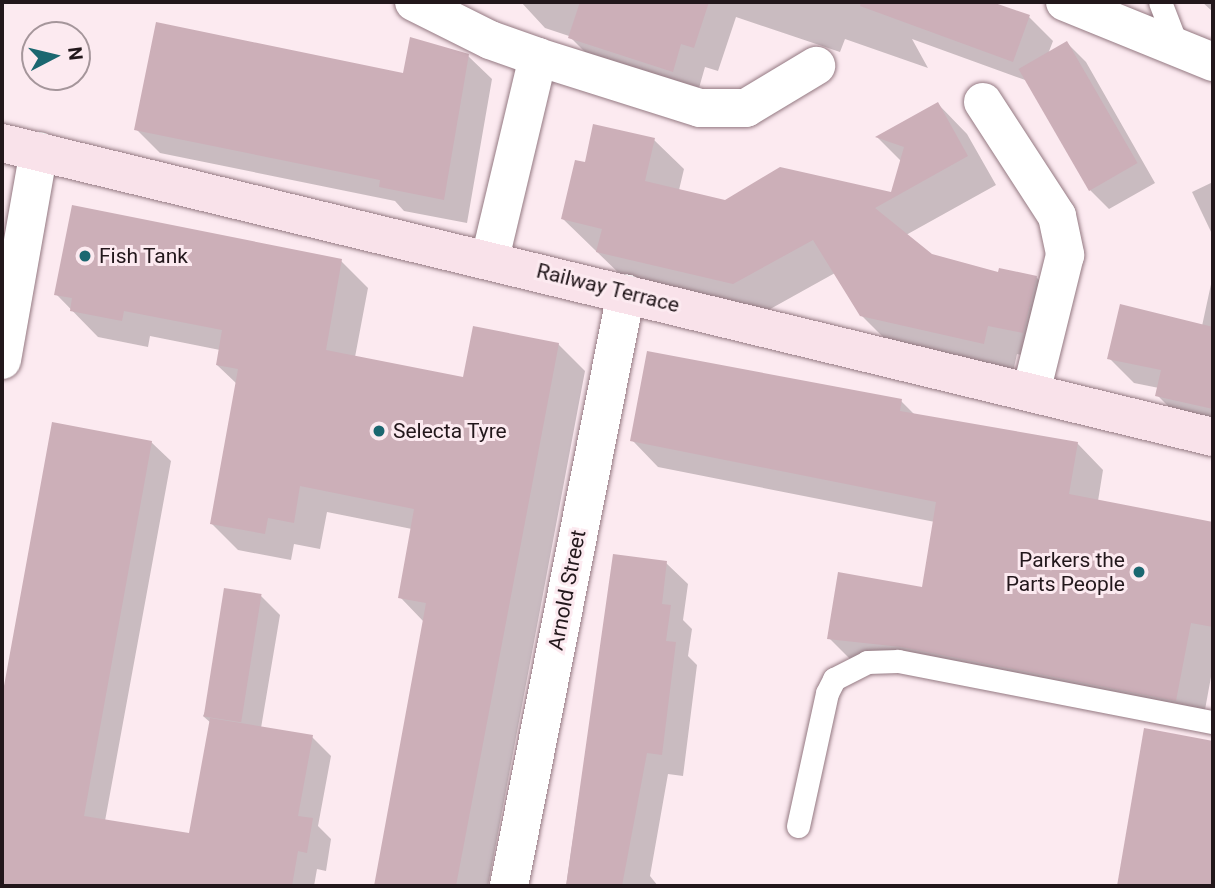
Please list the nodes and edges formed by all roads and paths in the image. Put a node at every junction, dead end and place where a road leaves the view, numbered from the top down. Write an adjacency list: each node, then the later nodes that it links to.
1 (414, 2): 4 (street)
2 (1160, 2): 5 (lane)
3 (1077, 7): 5 (street)
4 (538, 57): 6 (street); 10 (street)
5 (1196, 57)
6 (816, 66)
7 (983, 102): 13 (street)
8 (2, 143): 9 (street, Railway Terrace)
9 (39, 151): 10 (street, Railway Terrace); 12 (street)
10 (489, 259): 11 (street, Railway Terrace)
11 (626, 293): 13 (street, Railway Terrace); 17 (street, Arnold Street)
12 (2, 360)
13 (1031, 392): 14 (street, Railway Terrace)
14 (1213, 437)
15 (1213, 722): 16 (lane)
16 (798, 827)
17 (509, 886)

